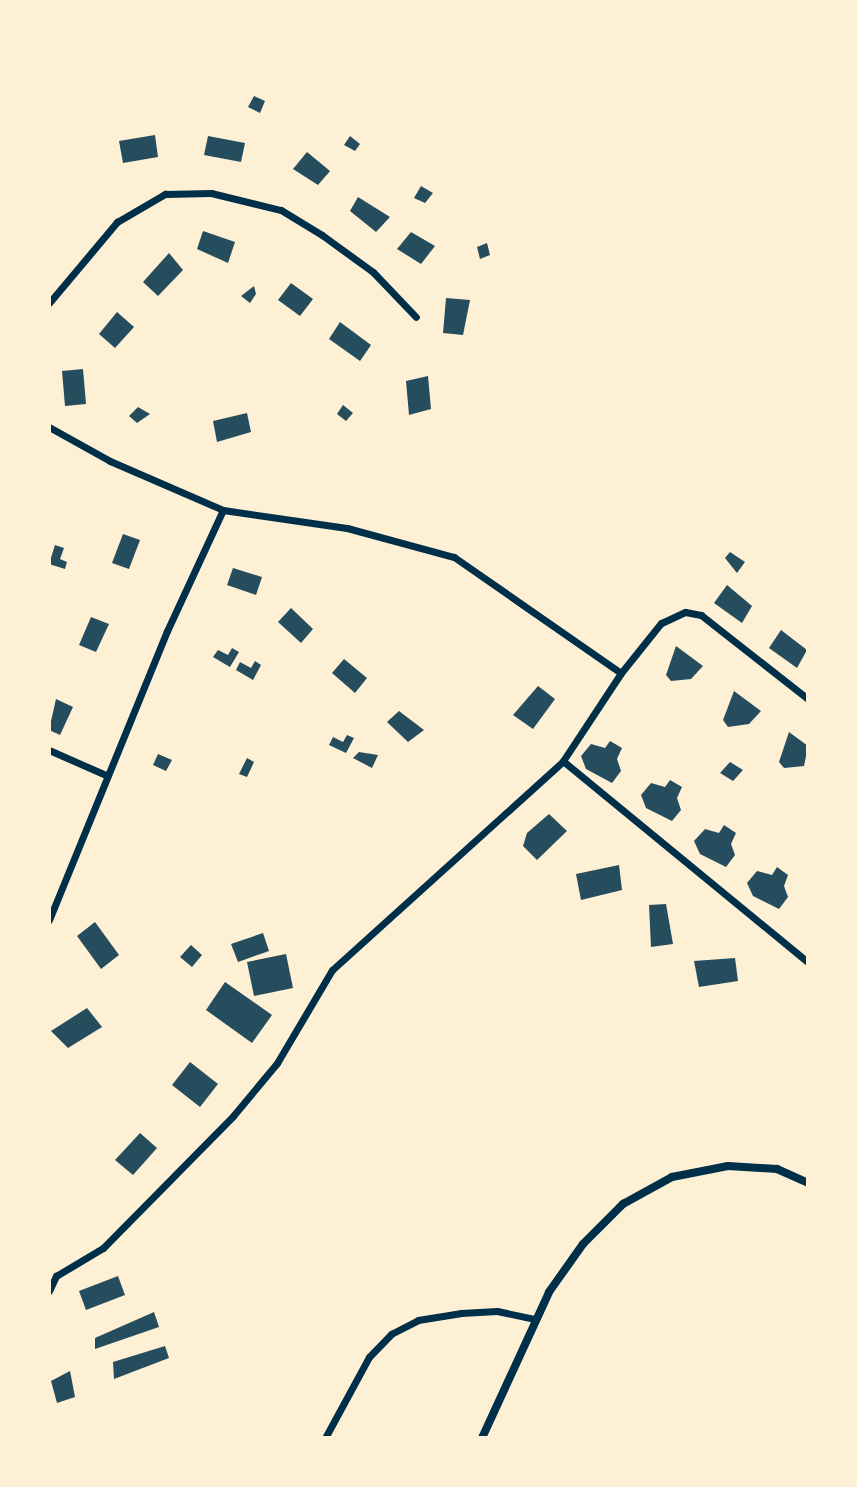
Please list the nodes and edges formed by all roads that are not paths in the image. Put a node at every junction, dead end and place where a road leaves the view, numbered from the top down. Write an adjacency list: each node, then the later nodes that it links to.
1 (49, 303): 2 (street)
2 (416, 317)
3 (49, 427): 4 (street)
4 (223, 510): 5 (street); 9 (street)
5 (621, 673): 6 (street); 8 (street)
6 (808, 699)
7 (49, 750): 9 (street)
8 (563, 761): 11 (street); 13 (street)
9 (108, 776): 10 (street)
10 (49, 920)
11 (808, 962)
12 (808, 1183): 15 (street)
13 (53, 1275): 14 (street)
14 (49, 1291)
15 (535, 1319): 16 (street); 17 (street)
16 (325, 1438)
17 (482, 1438)

